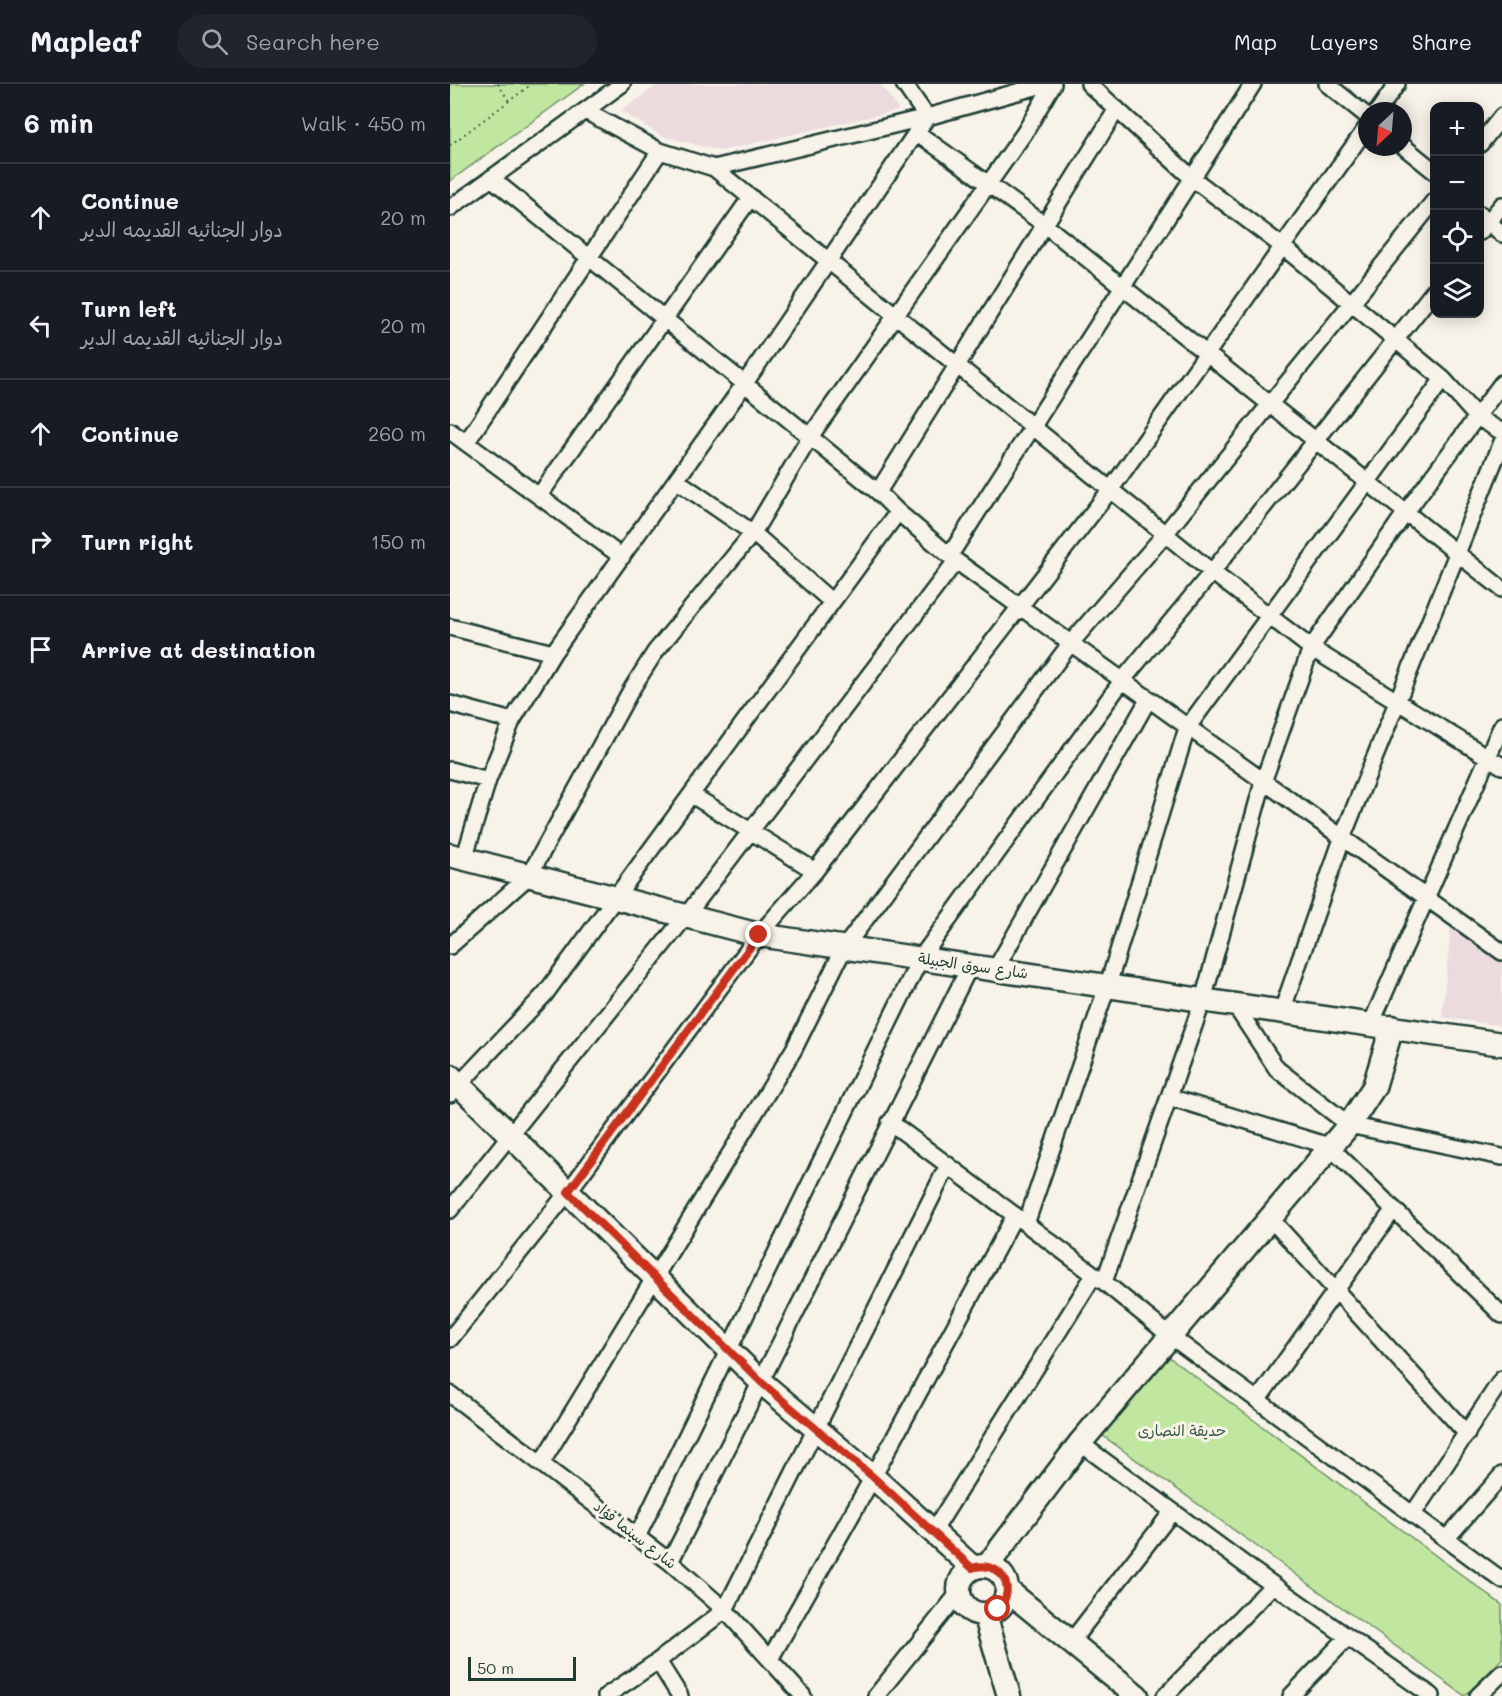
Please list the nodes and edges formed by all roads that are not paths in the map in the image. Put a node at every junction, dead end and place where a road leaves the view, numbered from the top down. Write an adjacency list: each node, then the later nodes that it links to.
1 (622, 84): 12 (street)
2 (904, 84): 14 (street)
3 (1046, 84): 14 (street)
4 (1053, 84): 24 (street)
5 (1089, 84): 11 (street)
6 (1253, 84): 23 (street)
7 (1327, 84): 10 (street)
8 (1397, 84): 9 (street)
9 (1384, 102)
10 (1358, 109)
11 (1117, 110): 23 (street); 31 (street)
12 (585, 111): 18 (street); 22 (street)
13 (1502, 116): 16 (street)
14 (927, 117): 15 (street); 20 (street)
15 (916, 132): 24 (street); 35 (street)
16 (1484, 138)
17 (1358, 140): 33 (street)
18 (660, 151): 20 (street); 34 (street)
19 (1412, 153): 21 (street)
20 (714, 168): 25 (street)
21 (1430, 168)
22 (491, 178): 28 (street); 34 (street)
23 (1192, 178): 33 (street); 36 (street)
24 (989, 184): 31 (street); 39 (street)
25 (750, 197): 35 (street); 40 (street)
26 (1502, 205): 29 (street)
27 (1430, 206): 38 (street)
28 (450, 208)
29 (1484, 221)
30 (1484, 224): 32 (street)
31 (1045, 225): 36 (street); 43 (street)
32 (1502, 234)
33 (1282, 246): 38 (street); 42 (street)
34 (590, 258): 40 (street); 55 (street)
35 (828, 259): 39 (street); 46 (street)
36 (1122, 287): 42 (street); 49 (street)
37 (1430, 296): 41 (street)
38 (1350, 303): 41 (street); 47 (street)
39 (895, 313): 43 (street); 52 (street)
40 (664, 318): 46 (street); 60 (street)
41 (1397, 339): 44 (street); 53 (street)
42 (1206, 355): 47 (street); 58 (street)
43 (958, 365): 49 (street); 59 (street)
44 (1443, 379): 48 (street); 57 (street)
45 (1502, 383): 48 (street)
46 (745, 384): 52 (street); 56 (street)
47 (1271, 404): 53 (street); 64 (street)
48 (1477, 417): 51 (street); 62 (street)
49 (1033, 426): 58 (street); 67 (street)
50 (450, 431): 55 (street)
51 (1502, 432)
52 (810, 437): 59 (street); 63 (street)
53 (1317, 440): 57 (street); 68 (street)
54 (1502, 442): 65 (street)
55 (466, 443): 60 (street)
56 (676, 480): 63 (street); 66 (street)
57 (1368, 481): 62 (street); 72 (street)
58 (1111, 489): 64 (street); 71 (street)
59 (878, 492): 61 (street)
60 (538, 496): 66 (street)
61 (898, 512): 67 (street); 70 (street)
62 (1406, 512): 65 (street); 75 (street)
63 (753, 533): 70 (street); 94 (street)
64 (1165, 534): 68 (street); 74 (street)
65 (1458, 553): 69 (street); 79 (street)
66 (622, 557): 76 (street)
67 (953, 558): 71 (street); 90 (street)
68 (1212, 572): 72 (street); 77 (street)
69 (1502, 589)
70 (832, 602): 89 (street)
71 (1020, 609): 74 (street); 93 (street)
72 (1268, 615): 75 (street); 83 (street)
73 (450, 627): 76 (street)
74 (1070, 644): 77 (street); 100 (street)
75 (1311, 648): 79 (street); 88 (street)
76 (553, 653): 81 (street)
77 (1122, 681): 78 (street); 102 (street)
78 (1148, 700): 83 (street); 104 (street)
79 (1399, 702): 84 (street); 91 (street)
80 (450, 704): 81 (street)
81 (512, 721): 87 (street)
82 (1502, 725): 84 (street)
83 (1187, 728): 88 (street); 105 (street)
84 (1488, 758): 85 (street); 95 (street)
85 (1502, 766)
86 (450, 770): 87 (street)
87 (488, 780): 92 (street)
88 (1263, 782): 91 (street); 106 (street)
89 (692, 795): 90 (street); 96 (street)
90 (751, 831): 93 (street); 97 (street)
91 (1343, 836): 95 (street); 108 (street)
92 (457, 857): 94 (street, شارع سوق الجبيلة)
93 (815, 871): 98 (street)
94 (529, 876): 96 (street, شارع سوق الجبيلة); 99 (street)
95 (1425, 898): 101 (street); 109 (street)
96 (617, 899): 97 (street, شارع سوق الجبيلة); 111 (street)
97 (686, 916): 98 (street, شارع سوق الجبيلة); 115 (street)
98 (759, 935): 100 (street, شارع سوق الجبيلة); 119 (street)
99 (450, 946)
100 (844, 948): 102 (street, شارع سوق الجبيلة); 125 (street)
101 (1502, 952)
102 (920, 959): 103 (street, شارع سوق الجبيلة); 130 (street)
103 (970, 966): 104 (street, شارع سوق الجبيلة); 113 (street)
104 (995, 969): 105 (street, شارع سوق الجبيلة)
105 (1108, 986): 106 (street, شارع سوق الجبيلة); 123 (street)
106 (1203, 1000): 107 (street, شارع سوق الجبيلة); 112 (street)
107 (1234, 1004): 108 (street, شارع سوق الجبيلة); 114 (street)
108 (1282, 1011): 109 (street, شارع سوق الجبيلة)
109 (1382, 1026): 110 (street, شارع سوق الجبيلة); 114 (street)
110 (1502, 1044)
111 (453, 1085): 115 (street)
112 (1169, 1097): 116 (street); 124 (street)
113 (890, 1122): 118 (street); 132 (street)
114 (1349, 1125): 116 (street); 117 (street)
115 (510, 1136): 119 (street); 121 (street)
116 (1329, 1146): 120 (street); 122 (street)
117 (1502, 1157)
118 (948, 1165): 123 (street); 135 (street)
119 (568, 1192): 125 (street); 129 (street)
120 (1394, 1209): 126 (street); 127 (street)
121 (450, 1210)
122 (1269, 1217): 126 (street); 128 (street)
123 (1021, 1219): 124 (street); 140 (street)
124 (1099, 1278): 128 (street); 143 (street)
125 (656, 1279): 130 (street); 138 (street)
126 (1337, 1291): 134 (street); 136 (street)
127 (1502, 1315)
128 (1169, 1335): 134 (street); 137 (street)
129 (450, 1340)
130 (728, 1350): 132 (street); 144 (street)
131 (1502, 1379): 136 (street)
132 (762, 1383): 135 (street); 146 (street)
133 (450, 1394): 138 (street, شارع سينما فؤاد)
134 (1259, 1398): 142 (street)
135 (818, 1429): 140 (street); 152 (street)
136 (1467, 1434): 142 (street)
137 (1080, 1443): 141 (street); 147 (street)
138 (542, 1462): 144 (street, شارع سينما فؤاد)
139 (1502, 1475): 145 (street)
140 (873, 1477): 143 (street); 156 (street)
141 (1172, 1512): 149 (street); 155 (street)
142 (1413, 1514): 145 (street)
143 (933, 1532): 147 (street)
144 (637, 1537): 146 (street, شارع سينما فؤاد)
145 (1446, 1539): 148 (street)
146 (670, 1562): 152 (street, شارع سينما فؤاد)
147 (980, 1566): 150 (street); 151 (street)
148 (1502, 1581)
149 (1273, 1585): 154 (street); 165 (street)
150 (1007, 1590): 153 (street); 155 (street)
151 (958, 1594): 153 (street); 162 (street)
152 (725, 1610): 156 (street, شارع سينما فؤاد); 157 (street)
153 (985, 1614): 163 (street)
154 (1348, 1637): 166 (street); 167 (street)
155 (1070, 1643): 164 (street)
156 (770, 1659): 161 (street, شارع سينما فؤاد)
157 (658, 1661): 159 (street); 160 (street)
158 (1502, 1673): 168 (street)
159 (606, 1696)
160 (680, 1696)
161 (803, 1696)
162 (876, 1696)
163 (1009, 1696)
164 (1137, 1696)
165 (1165, 1696)
166 (1291, 1696)
167 (1432, 1696)
168 (1478, 1696)

